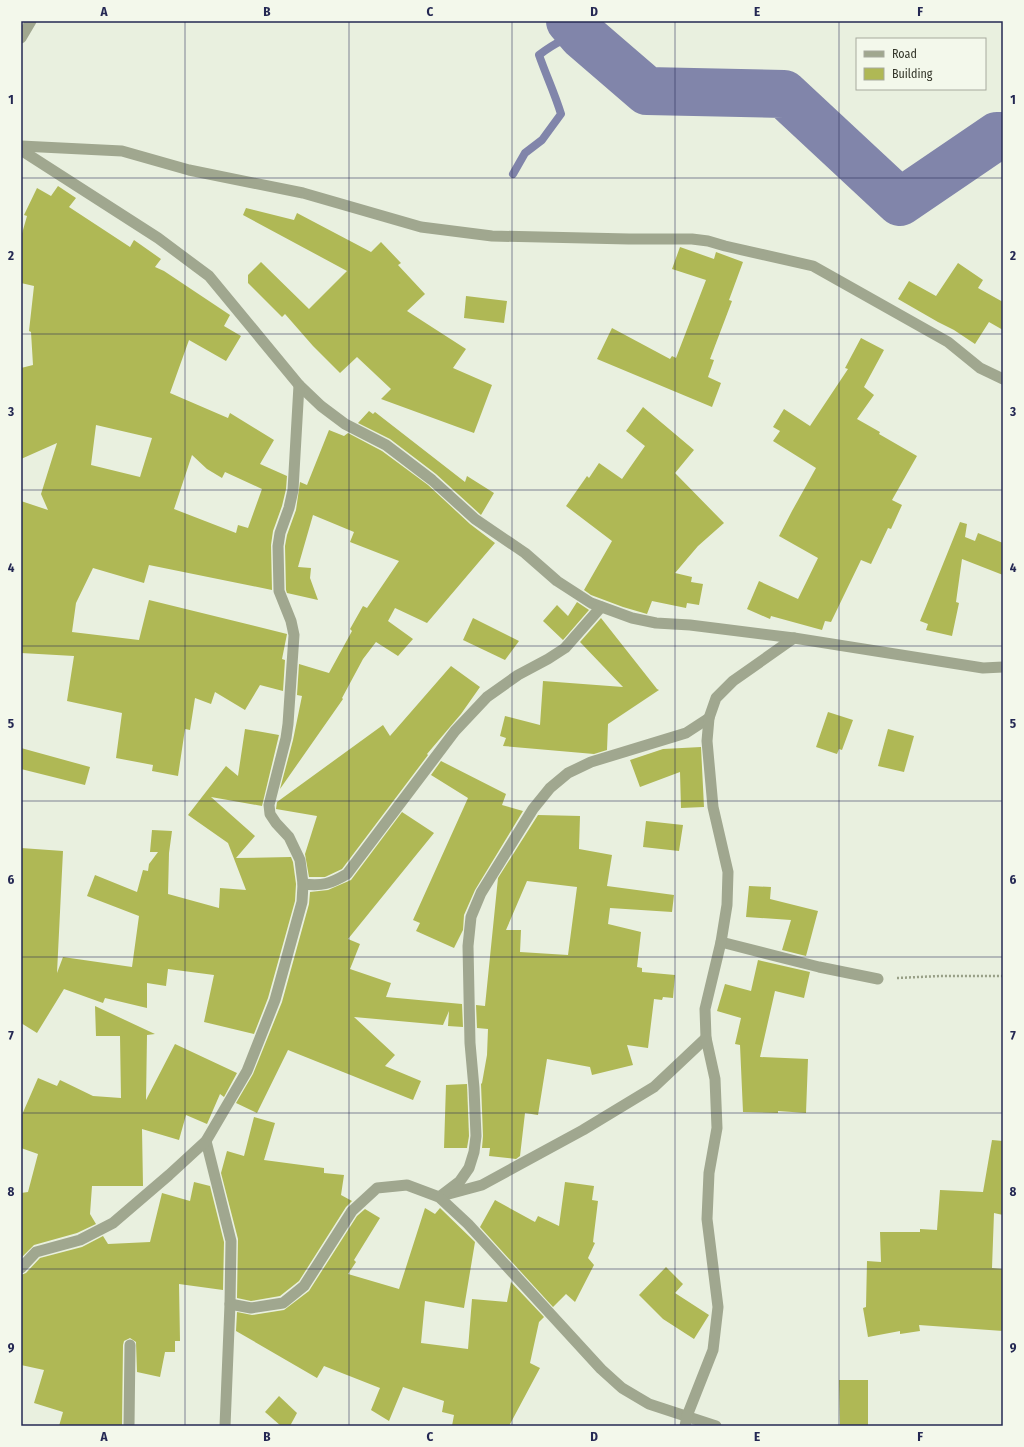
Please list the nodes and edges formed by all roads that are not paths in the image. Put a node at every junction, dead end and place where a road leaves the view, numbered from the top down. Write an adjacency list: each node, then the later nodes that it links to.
1 (31, 21): 2 (street)
2 (21, 38)
3 (21, 146): 5 (street)
4 (21, 150): 6 (street)
5 (1003, 379)
6 (299, 385): 7 (street); 11 (street)
7 (601, 607): 8 (street); 11 (street)
8 (794, 638): 9 (street); 10 (street)
9 (1003, 667)
10 (709, 718): 12 (street); 16 (street)
11 (303, 884): 15 (street)
12 (721, 942): 13 (street); 14 (street)
13 (878, 979)
14 (706, 1038): 16 (street); 20 (street)
15 (206, 1141): 17 (street); 18 (street)
16 (439, 1197): 18 (street); 20 (street)
17 (21, 1268)
18 (230, 1304): 22 (street)
19 (130, 1345): 21 (street)
20 (686, 1421): 23 (street)
21 (130, 1426)
22 (225, 1426)
23 (716, 1426)

